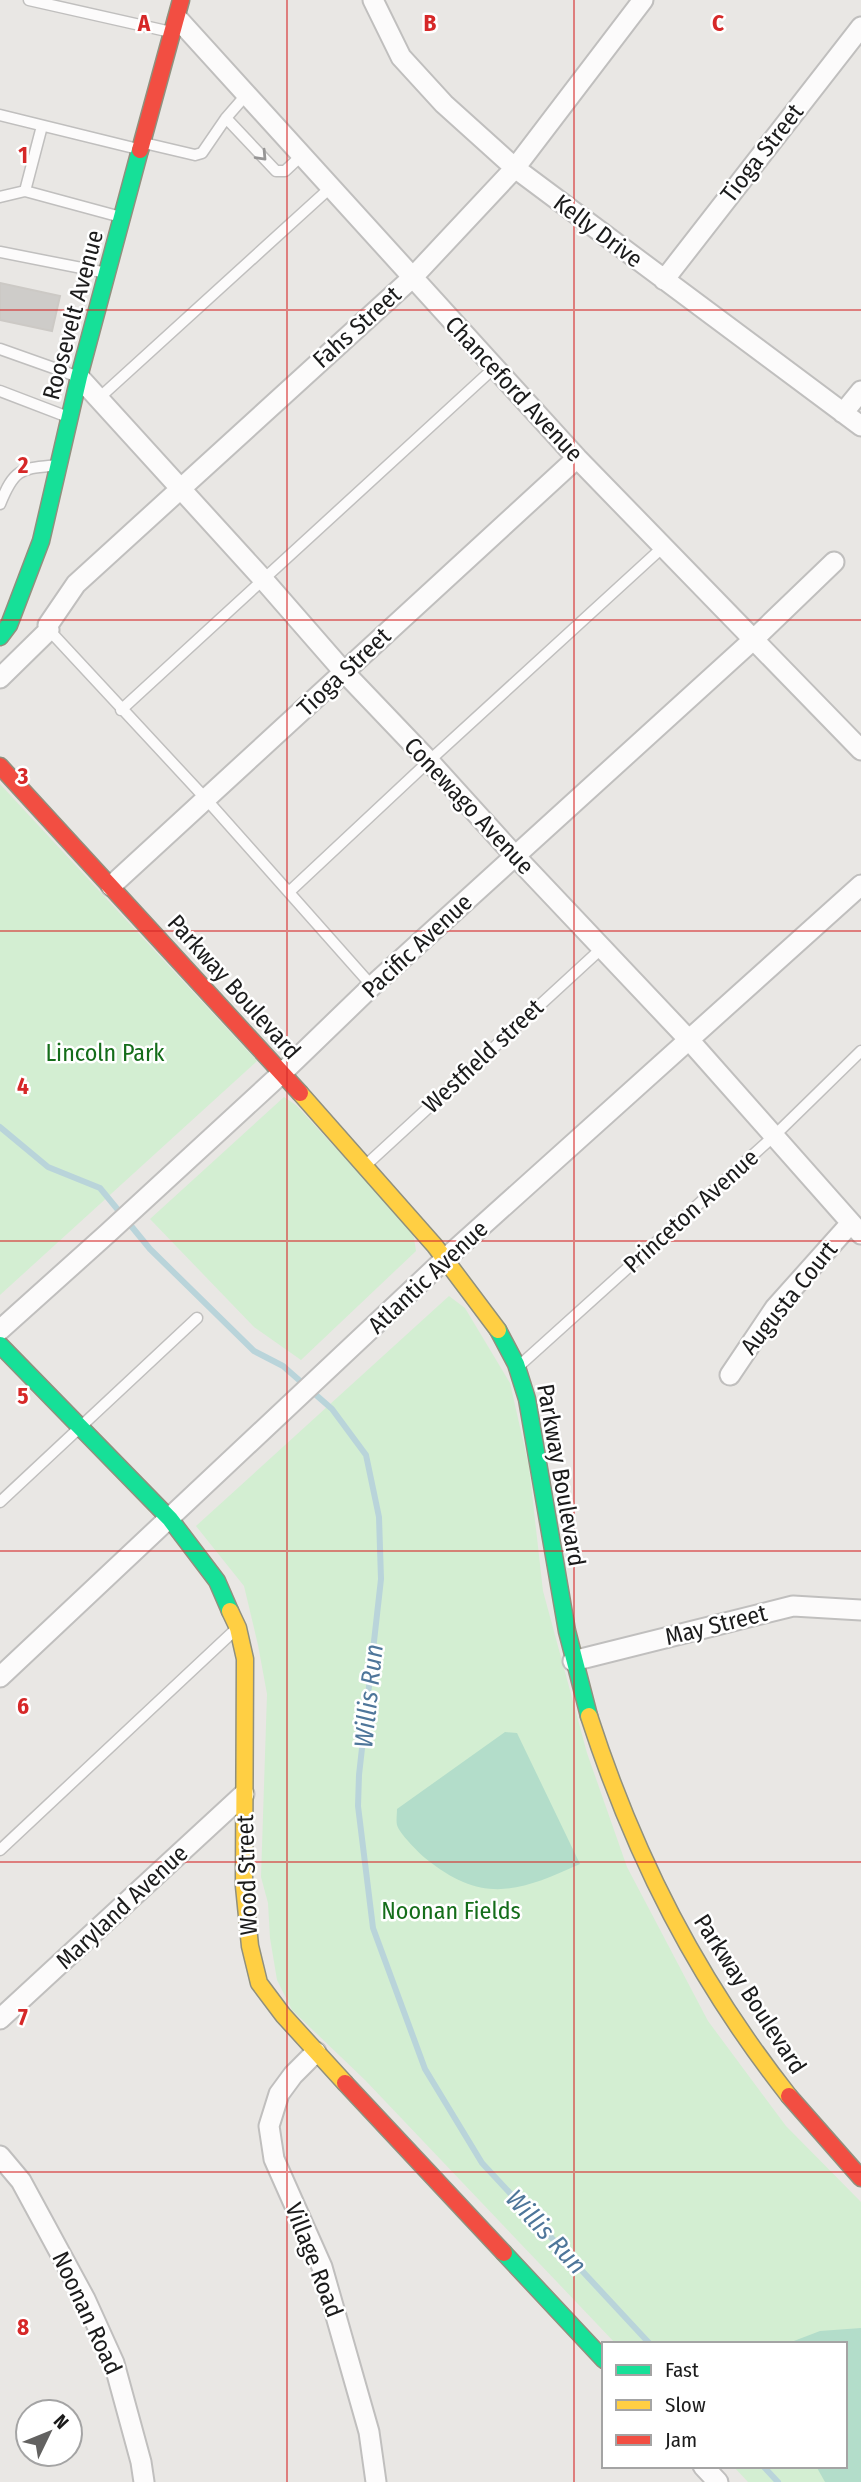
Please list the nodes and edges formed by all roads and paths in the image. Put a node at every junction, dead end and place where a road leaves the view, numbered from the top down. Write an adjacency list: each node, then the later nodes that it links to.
1 (29, 0): 4 (lane)
2 (373, 0): 12 (street, Kelly Drive)
3 (643, 0): 12 (street, Fahs Street)
4 (178, 17): 6 (street, Chanceford Avenue); 10 (street, Roosevelt Avenue)
5 (861, 27): 20 (street, Tioga Street)
6 (246, 95): 8 (lane); 11 (street, Chanceford Avenue)
7 (0, 115): 9 (lane)
8 (226, 118): 10 (lane); 11 (lane, one-way to 11)
9 (42, 126): 10 (lane); 14 (lane)
10 (143, 147): 16 (street, Roosevelt Avenue)
11 (301, 156): 13 (street, Chanceford Avenue)
12 (515, 168): 19 (street, Fahs Street); 20 (street, Kelly Drive)
13 (330, 188): 19 (street, Chanceford Avenue); 26 (lane)
14 (25, 191): 15 (lane); 16 (lane)
15 (0, 197)
16 (123, 217): 18 (street, Roosevelt Avenue)
17 (0, 252): 18 (lane)
18 (107, 274): 23 (street, Roosevelt Avenue)
19 (412, 278): 22 (street, Chanceford Avenue); 32 (street, Fahs Street)
20 (664, 280): 27 (street, Kelly Drive)
21 (0, 349): 23 (lane)
22 (494, 368): 30 (street, Chanceford Avenue); 36 (lane)
23 (79, 377): 26 (street, Conewago Avenue); 28 (street, Roosevelt Avenue)
24 (0, 391): 28 (lane)
25 (861, 391): 27 (street)
26 (97, 398): 32 (street, Conewago Avenue)
27 (843, 413): 29 (street, Kelly Drive)
28 (70, 417): 31 (street, Roosevelt Avenue)
29 (861, 426)
30 (576, 458): 34 (street, Chanceford Avenue); 40 (street, Tioga Street)
31 (58, 465): 33 (lane); 38 (street, Roosevelt Avenue)
32 (180, 488): 36 (street, Conewago Avenue); 37 (street, Fahs Street)
33 (0, 504)
34 (663, 547): 39 (street, Chanceford Avenue); 44 (lane)
35 (834, 562): 39 (street, Pacific Avenue)
36 (262, 578): 40 (street, Conewago Avenue); 42 (lane)
37 (49, 630): 41 (street, Fahs Street); 42 (lane)
38 (0, 637)
39 (754, 639): 43 (street, Chanceford Avenue); 47 (street, Pacific Avenue)
40 (344, 672): 44 (street, Conewago Avenue); 46 (street, Tioga Street)
41 (0, 678)
42 (121, 710): 46 (lane)
43 (861, 750)
44 (429, 761): 47 (street, Conewago Avenue); 50 (lane)
45 (0, 766): 49 (street, Parkway Boulevard)
46 (205, 799): 49 (street, Tioga Street); 50 (lane)
47 (514, 856): 51 (street, Conewago Avenue); 52 (street, Pacific Avenue)
48 (861, 885): 53 (street, Atlantic Avenue)
49 (111, 886): 55 (street, Parkway Boulevard)
50 (289, 892): 52 (lane)
51 (601, 948): 53 (street, Conewago Avenue); 57 (lane, Westfield street)
52 (372, 986): 55 (street, Pacific Avenue)
53 (690, 1041): 56 (street, Conewago Avenue); 59 (street, Atlantic Avenue)
54 (861, 1051): 56 (lane, Princeton Avenue)
55 (282, 1073): 57 (street, Parkway Boulevard); 61 (street, Pacific Avenue)
56 (774, 1136): 58 (street, Conewago Avenue); 63 (lane, Princeton Avenue)
57 (365, 1165): 59 (street, Parkway Boulevard)
58 (856, 1228): 64 (street, Augusta Court)
59 (445, 1259): 63 (street, Parkway Boulevard); 67 (street, Atlantic Avenue)
60 (197, 1318): 65 (lane)
61 (0, 1329)
62 (0, 1345): 65 (street, Wood Street)
63 (518, 1367): 70 (street, Parkway Boulevard)
64 (730, 1375)
65 (80, 1427): 66 (lane); 67 (street, Wood Street)
66 (0, 1502)
67 (170, 1519): 69 (street, Wood Street); 71 (street, Atlantic Avenue)
68 (861, 1609): 70 (street, May Street)
69 (238, 1628): 72 (street, Wood Street); 73 (lane)
70 (573, 1661): 77 (street, Parkway Boulevard)
71 (0, 1676)
72 (244, 1794): 74 (street, Maryland Avenue); 75 (street, Wood Street)
73 (0, 1850)
74 (0, 2019)
75 (316, 2052): 78 (street, Wood Street); 81 (street, Village Road)
76 (0, 2156): 80 (street, Noonan Road)
77 (861, 2178)
78 (602, 2358)
79 (705, 2468): 82 (street)
80 (144, 2482)
81 (376, 2482)
82 (718, 2482)

